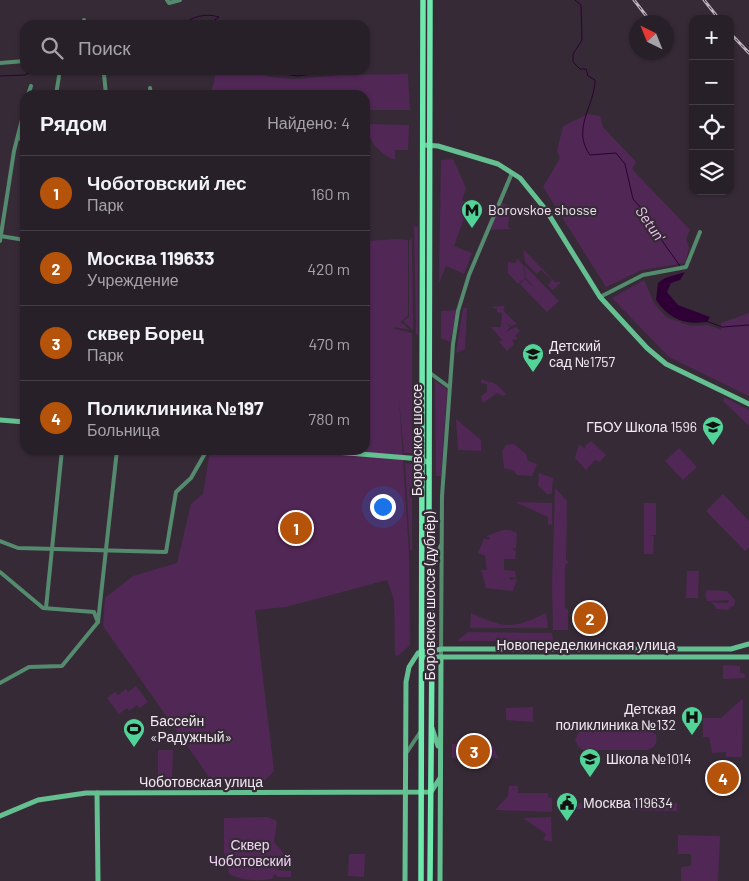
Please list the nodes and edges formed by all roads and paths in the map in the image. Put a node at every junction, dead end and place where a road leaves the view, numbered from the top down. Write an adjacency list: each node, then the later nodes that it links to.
1 (167, 0): 2 (street)
2 (180, 0)
3 (422, 0): 15 (main road, Боровское шоссе)
4 (430, 0): 16 (main road, Боровское шоссе)
5 (20, 61): 6 (street)
6 (0, 63)
7 (104, 75): 12 (street)
8 (59, 76): 11 (street)
9 (31, 86): 10 (street)
10 (30, 90)
11 (57, 90)
12 (106, 90)
13 (20, 129): 14 (street)
14 (18, 138): 19 (street)
15 (423, 145): 16 (main road); 32 (main road, Боровское шоссе)
16 (431, 145): 17 (main road); 23 (main road, Боровское шоссе)
17 (512, 173): 22 (main road); 24 (street, Боровское шоссе (дублёр))
18 (700, 232): 22 (street)
19 (0, 236): 20 (street); 21 (street)
20 (20, 239)
21 (0, 241)
22 (600, 297): 25 (main road)
23 (430, 373): 24 (street); 33 (main road, Боровское шоссе)
24 (449, 387): 35 (street, Боровское шоссе (дублёр))
25 (749, 404)
26 (0, 420): 27 (main road)
27 (20, 422)
28 (62, 455): 36 (street)
29 (116, 455): 37 (street)
30 (204, 455): 37 (street)
31 (370, 455): 32 (main road)
32 (421, 459): 33 (main road); 45 (main road, Боровское шоссе)
33 (429, 463): 38 (main road, Боровское шоссе)
34 (0, 541): 36 (street)
35 (442, 544): 38 (street); 44 (street, Боровское шоссе (дублёр))
36 (50, 549): 37 (street); 40 (street)
37 (104, 550): 41 (street)
38 (431, 566): 43 (main road, Боровское шоссе)
39 (0, 572): 40 (street)
40 (46, 608): 41 (street)
41 (98, 622): 49 (street)
42 (749, 644): 44 (main road, Новопеределкинская улица)
43 (432, 650): 44 (main road, Новопеределкинская улица); 45 (main road, Новопеределкинская улица); 46 (main road, Боровское шоссе)
44 (442, 650): 47 (street, Боровское шоссе (дублёр))
45 (422, 654): 46 (main road, Новопеределкинская улица); 51 (main road, Боровское шоссе); 53 (main road, Боровское шоссе (дублёр))
46 (432, 657): 47 (main road, Новопеределкинская улица); 50 (main road, Боровское шоссе)
47 (441, 657): 48 (main road, Новопеределкинская улица); 52 (main road, Боровское шоссе (дублёр))
48 (749, 657)
49 (0, 683)
50 (430, 722): 52 (main road); 57 (main road, Боровское шоссе)
51 (422, 730): 53 (street); 56 (main road, Боровское шоссе)
52 (440, 751): 54 (main road, Боровское шоссе (дублёр))
53 (406, 756): 55 (main road, Боровское шоссе (дублёр))
54 (440, 778): 57 (main road); 64 (main road, Боровское шоссе (дублёр))
55 (406, 792): 56 (main road, Чоботовская улица); 58 (main road, Чоботовская улица); 61 (main road, Боровское шоссе (дублёр))
56 (422, 792): 57 (main road, Чоботовская улица); 62 (main road, Боровское шоссе)
57 (431, 792): 63 (main road, Боровское шоссе)
58 (98, 793): 59 (main road, Чоботовская улица); 60 (main road)
59 (0, 816)
60 (98, 881)
61 (405, 881)
62 (421, 881)
63 (430, 881)
64 (440, 881)

